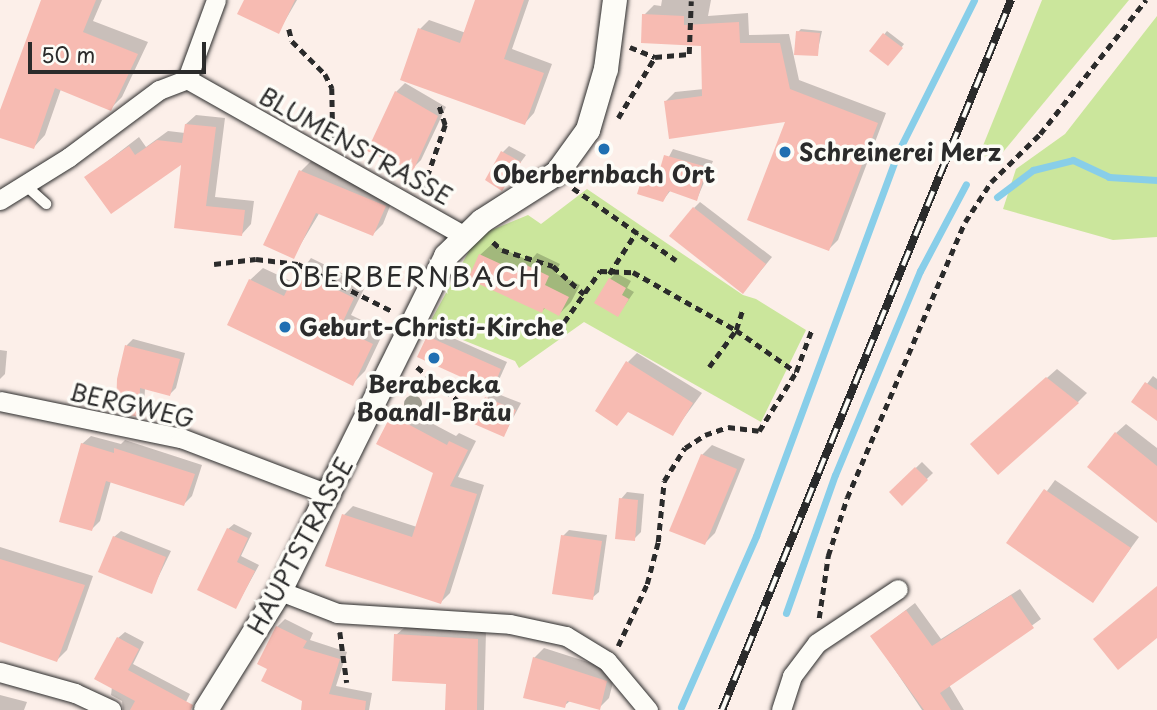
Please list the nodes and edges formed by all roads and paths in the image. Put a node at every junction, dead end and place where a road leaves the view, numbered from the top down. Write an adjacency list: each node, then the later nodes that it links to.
1 (216, 0): 6 (street)
2 (615, 0): 10 (street, HAUPTSTRASSE)
3 (1146, 0): 35 (path)
4 (691, 1): 8 (path)
5 (289, 29): 9 (path)
6 (187, 79): 9 (street, BLUMENSTRASSE); 11 (street)
7 (439, 106): 14 (path)
8 (612, 128)
9 (326, 158): 14 (street, BLUMENSTRASSE)
10 (557, 173): 15 (street, HAUPTSTRASSE); 16 (path)
11 (24, 184): 12 (street); 13 (lane)
12 (0, 200)
13 (46, 204)
14 (417, 209): 15 (street, BLUMENSTRASSE)
15 (473, 228): 20 (path); 22 (street, HAUPTSTRASSE)
16 (638, 231): 17 (path); 19 (path)
17 (676, 260)
18 (214, 264): 22 (path)
19 (608, 274): 20 (path); 24 (path)
20 (584, 294): 25 (path)
21 (742, 311): 24 (path)
22 (414, 322): 26 (street, HAUPTSTRASSE)
23 (812, 329): 28 (path)
24 (736, 330): 27 (path); 28 (path)
25 (557, 332)
26 (399, 353): 29 (path); 31 (street, HAUPTSTRASSE)
27 (709, 367)
28 (796, 372): 36 (path)
29 (457, 400)
30 (0, 401): 31 (street, BERGWEG)
31 (330, 495): 33 (street, HAUPTSTRASSE)
32 (898, 589): 35 (street)
33 (280, 591): 34 (street); 40 (street, HAUPTSTRASSE)
34 (337, 613): 36 (street); 38 (path)
35 (817, 643): 42 (street)
36 (607, 661): 41 (street)
37 (0, 672): 39 (street)
38 (347, 683)
39 (111, 710)
40 (206, 710)
41 (648, 710)
42 (781, 710)

